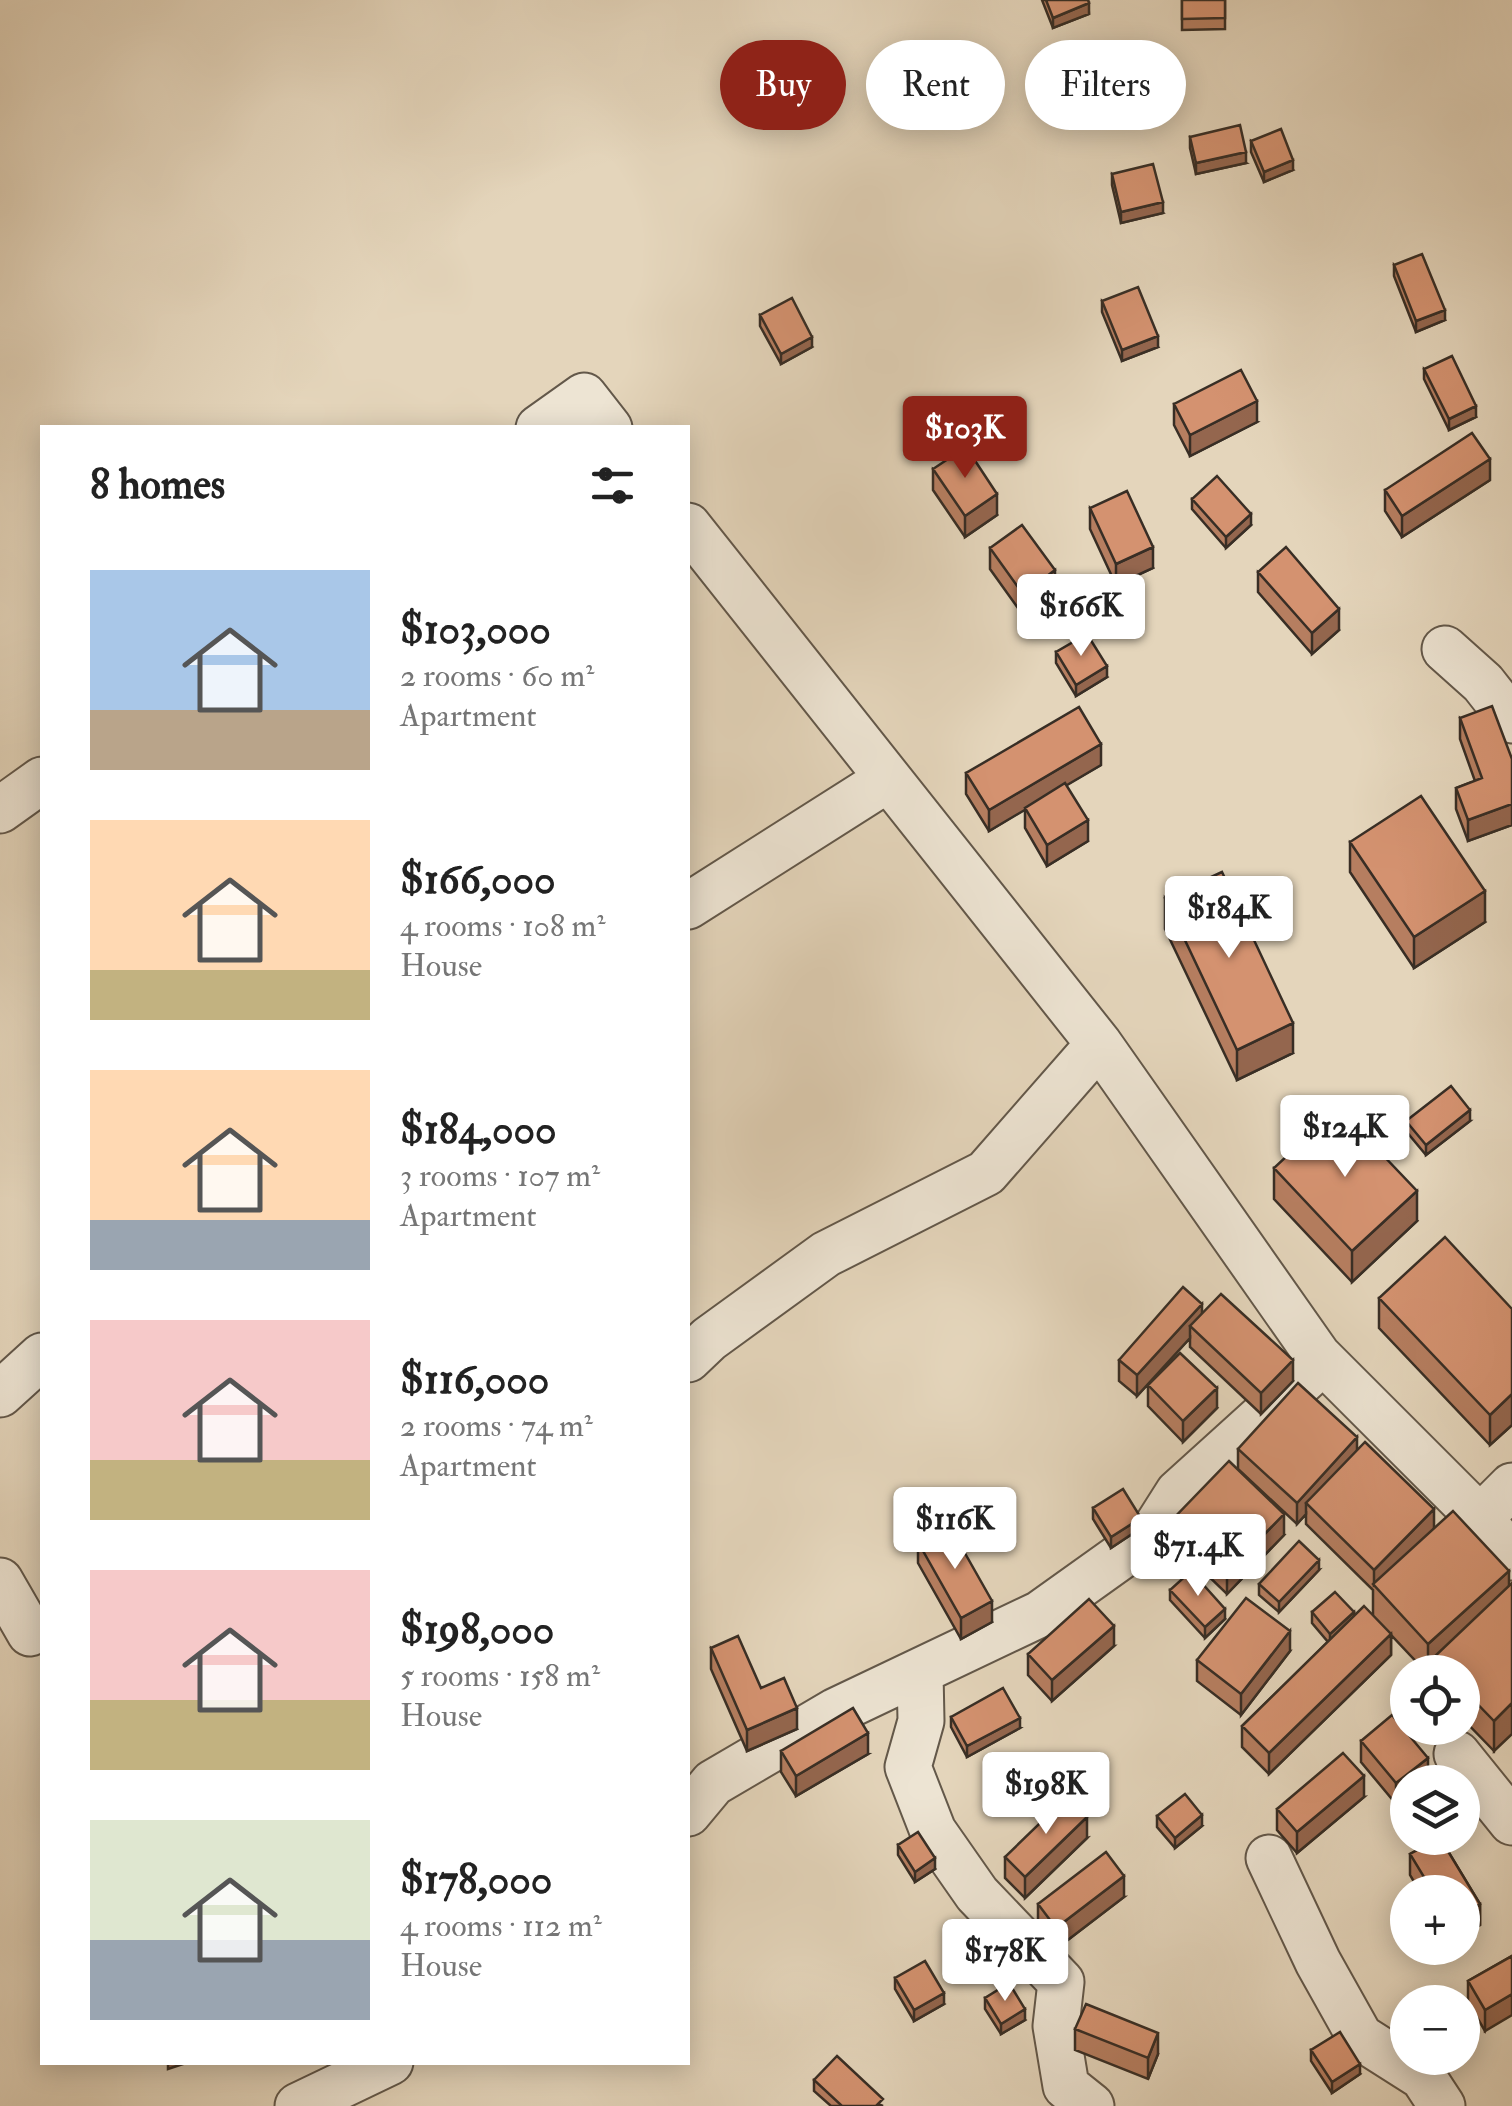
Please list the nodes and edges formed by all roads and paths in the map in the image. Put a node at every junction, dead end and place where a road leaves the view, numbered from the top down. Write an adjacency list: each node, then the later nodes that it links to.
1 (543, 425): 2 (street)
2 (608, 425)
3 (690, 529): 6 (street)
4 (1445, 649): 5 (street)
5 (1512, 720)
6 (888, 780): 9 (street); 10 (street)
7 (40, 781): 8 (street)
8 (0, 810)
9 (690, 905)
10 (1099, 1044): 11 (street); 12 (street)
11 (1318, 1356): 16 (street); 20 (street)
12 (690, 1357)
13 (40, 1358): 14 (street)
14 (0, 1394)
15 (1512, 1486): 16 (street)
16 (1480, 1518): 17 (street)
17 (1512, 1557)
18 (0, 1582): 19 (street)
19 (24, 1635)
20 (920, 1672): 22 (street); 27 (street)
21 (1457, 1754): 23 (street)
22 (690, 1810)
23 (1512, 1822)
24 (1268, 1858): 28 (street)
25 (384, 2065): 26 (street)
26 (298, 2106)
27 (1091, 2106)
28 (1442, 2106)

